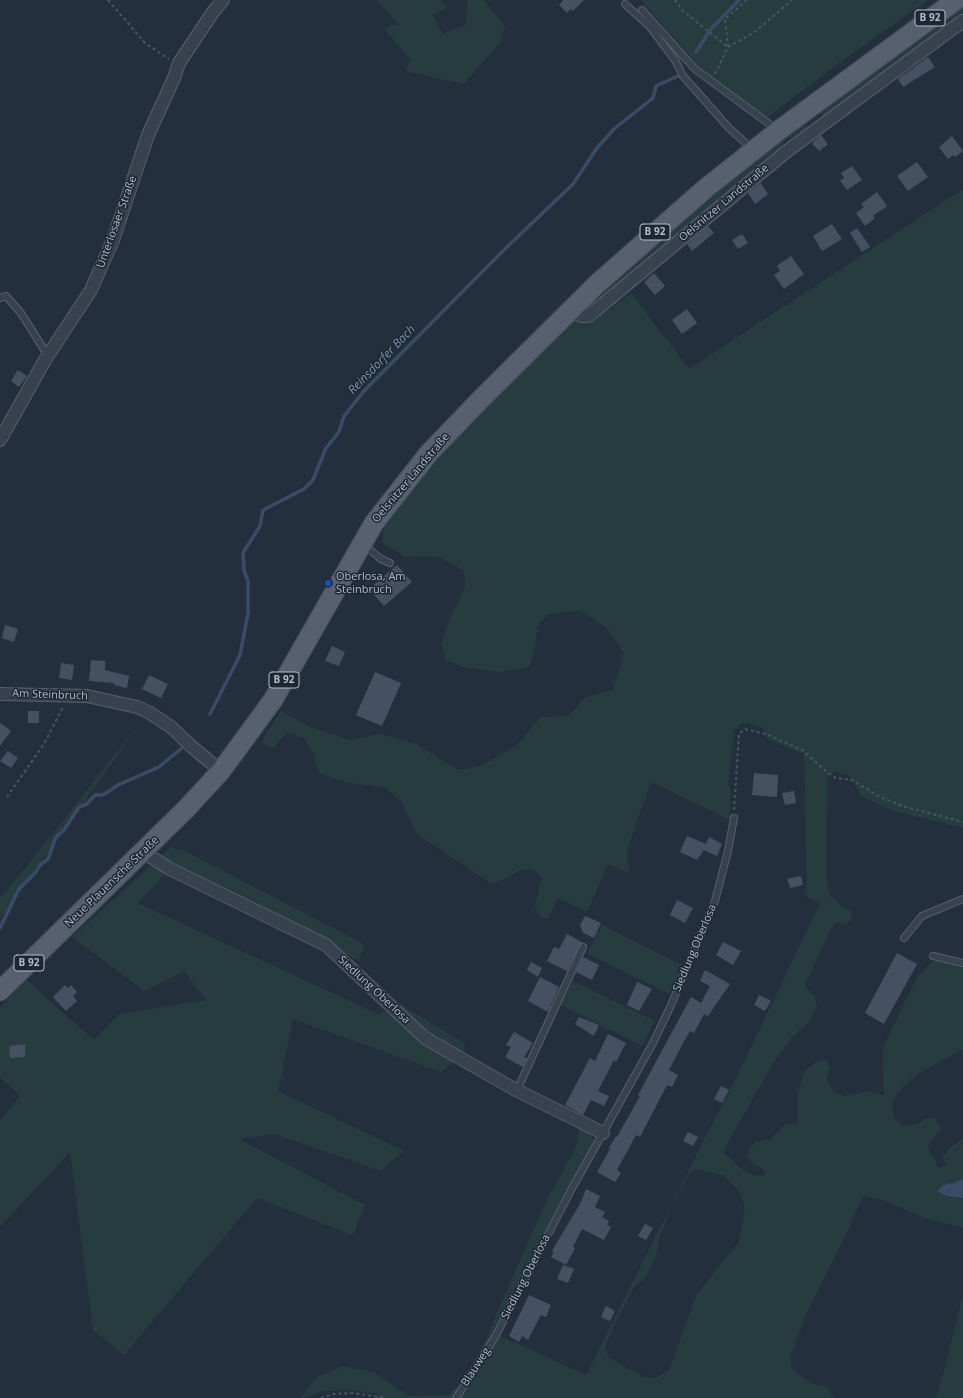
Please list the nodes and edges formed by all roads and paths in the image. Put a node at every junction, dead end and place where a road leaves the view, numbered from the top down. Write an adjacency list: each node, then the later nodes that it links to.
1 (108, 0): 11 (path)
2 (223, 0): 11 (street, Unterlosaer Straße)
3 (675, 0): 10 (path)
4 (747, 0): 10 (path)
5 (792, 0): 10 (path)
6 (956, 0): 13 (main road, Oelsnitzer Landstraße / B 92)
7 (624, 4): 16 (lane)
8 (642, 10): 12 (lane)
9 (963, 21): 14 (street, Oelsnitzer Landstraße)
10 (728, 47): 12 (path)
11 (179, 63): 19 (street, Unterlosaer Straße)
12 (711, 82): 15 (lane)
13 (807, 110): 14 (street); 15 (main road, Oelsnitzer Landstraße / B 92)
14 (822, 126): 18 (street, Oelsnitzer Landstraße)
15 (778, 131): 16 (main road, Oelsnitzer Landstraße / B 92)
16 (753, 150): 18 (main road, Oelsnitzer Landstraße / B 92)
17 (0, 298): 19 (lane)
18 (569, 311): 21 (main road, Oelsnitzer Landstraße / B 92)
19 (48, 356): 20 (street, Unterlosaer Straße)
20 (0, 440)
21 (362, 543): 22 (lane); 25 (main road, Oelsnitzer Landstraße / B 92)
22 (390, 563)
23 (0, 694): 24 (street, Am Steinbruch)
24 (68, 695): 25 (street, Am Steinbruch); 26 (path)
25 (221, 771): 29 (main road, Neue Plauensche Straße / B 92)
26 (7, 798)
27 (734, 818): 28 (path); 37 (lane, Siedlung Oberlosa)
28 (963, 822)
29 (143, 852): 35 (main road, Neue Plauensche Straße / B 92); 36 (street, Siedlung Oberlosa)
30 (963, 899): 31 (lane)
31 (904, 938)
32 (583, 947): 36 (lane)
33 (933, 956): 34 (lane)
34 (963, 964)
35 (0, 992)
36 (517, 1090): 37 (street, Siedlung Oberlosa)
37 (603, 1133): 38 (lane, Siedlung Oberlosa)
38 (495, 1337): 41 (lane, Blauweg)
39 (321, 1398): 40 (path)
40 (386, 1398)
41 (456, 1398)

